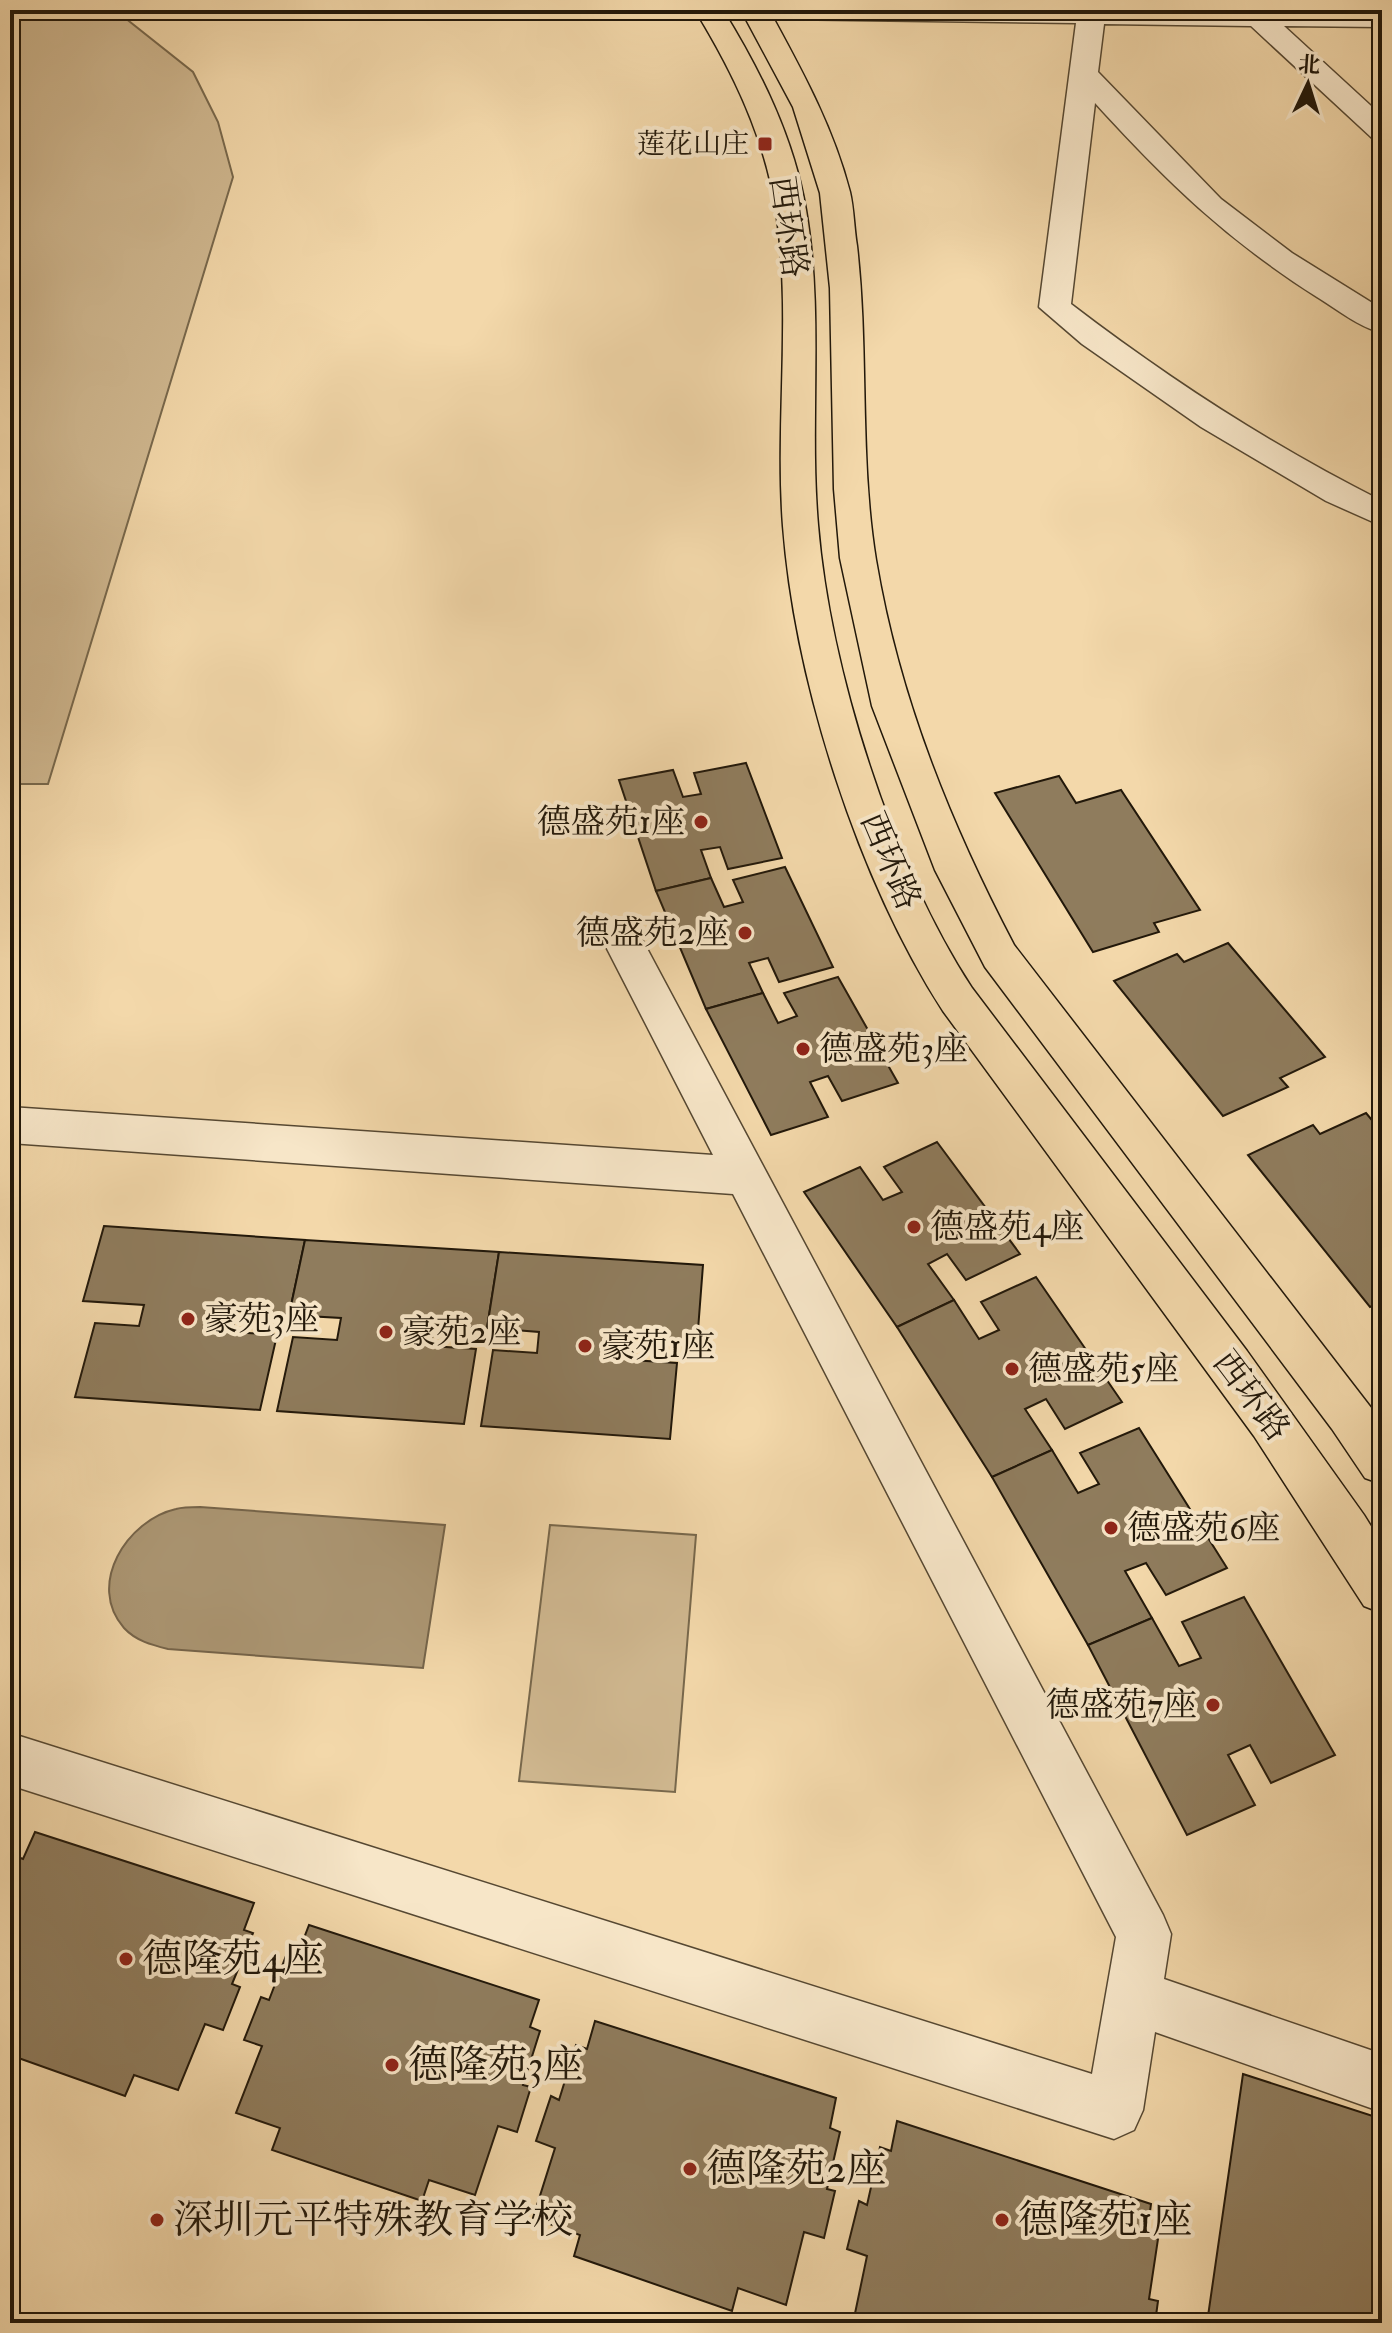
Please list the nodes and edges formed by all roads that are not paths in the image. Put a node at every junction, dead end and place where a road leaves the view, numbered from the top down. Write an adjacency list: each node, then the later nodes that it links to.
1 (709, 10): 2 (street); 14 (main road, 西环路)
2 (756, 10): 3 (street); 13 (main road, 西环路)
3 (1091, 15): 4 (street); 6 (street)
4 (1258, 17): 5 (street); 7 (street)
5 (1382, 19)
6 (1083, 73): 8 (street); 9 (street)
7 (1382, 132)
8 (1382, 323)
9 (1382, 515)
10 (621, 937): 12 (street)
11 (10, 1125): 12 (street)
12 (747, 1176): 16 (street)
13 (1382, 1462)
14 (1382, 1589)
15 (10, 1759): 16 (street)
16 (1134, 1997): 17 (street)
17 (1382, 2083)

